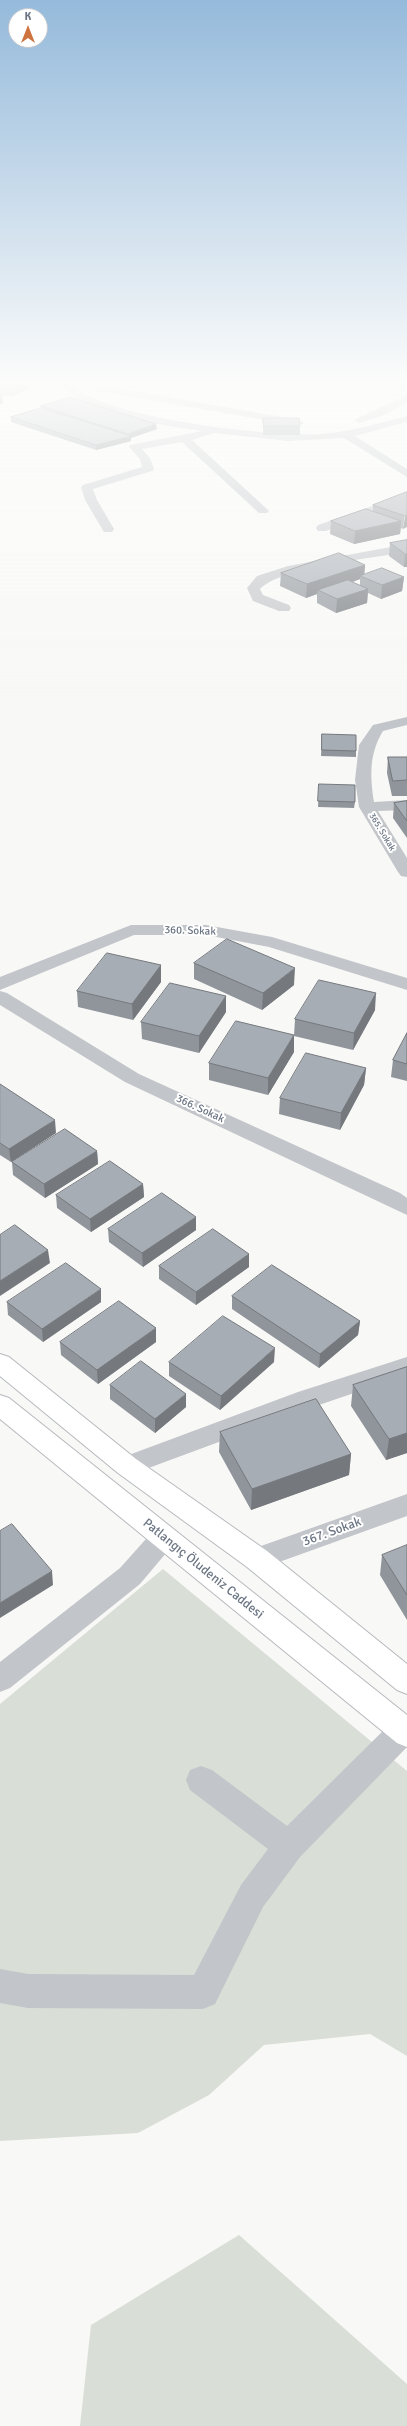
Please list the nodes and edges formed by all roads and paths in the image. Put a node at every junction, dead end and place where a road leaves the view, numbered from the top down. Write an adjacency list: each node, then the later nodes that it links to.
1 (90, 496): 6 (street)
2 (246, 496): 4 (street)
3 (407, 497): 5 (street)
4 (263, 511)
5 (322, 528)
6 (108, 529)
7 (407, 548): 8 (street)
8 (284, 608)
9 (407, 721): 11 (street, 365. Sokak)
10 (407, 805): 11 (street)
11 (367, 807): 12 (street, 365. Sokak)
12 (407, 872)
13 (0, 984): 14 (street, 360. Sokak)
14 (407, 984)
15 (0, 997): 16 (street, 366. Sokak)
16 (402, 1197)
17 (0, 1363): 20 (main road)
18 (407, 1366): 20 (street)
19 (0, 1405): 22 (main road, Patlangıç Öludeniz Caddesi)
20 (127, 1466): 23 (main road)
21 (407, 1505): 23 (street, 367. Sokak)
22 (164, 1538): 25 (street); 26 (main road, Patlangıç Öludeniz Caddesi)
23 (257, 1559): 24 (main road)
24 (405, 1677)
25 (0, 1679)
26 (406, 1732): 28 (street)
27 (201, 1780): 28 (street)
28 (289, 1846): 29 (street)
29 (0, 1986)

